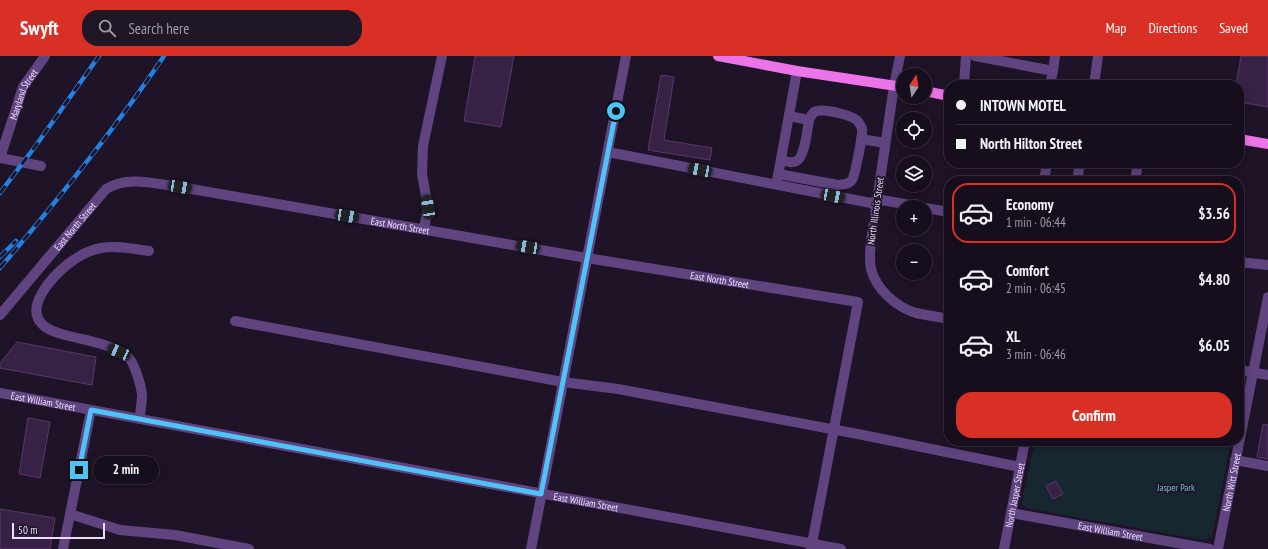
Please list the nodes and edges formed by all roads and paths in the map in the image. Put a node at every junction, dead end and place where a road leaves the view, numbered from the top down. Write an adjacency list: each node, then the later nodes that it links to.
1 (45, 56): 27 (street, Maryland Street)
2 (442, 56): 36 (street)
3 (626, 56): 26 (street)
4 (718, 56): 11 (main road)
5 (900, 56): 10 (street, North Illinois Street)
6 (966, 56): 13 (street)
7 (975, 56): 12 (street)
8 (1055, 56): 12 (street)
9 (1098, 56): 15 (street)
10 (899, 68)
11 (797, 70): 16 (main road); 20 (street)
12 (1053, 71): 14 (street)
13 (964, 80)
14 (1051, 80)
15 (1095, 80)
16 (896, 87)
17 (932, 92): 18 (main road)
18 (944, 95)
19 (896, 96): 24 (street, North Illinois Street)
20 (789, 116): 21 (street); 28 (street)
21 (809, 120): 22 (street); 28 (street)
22 (860, 139): 24 (street); 30 (street)
23 (1244, 140): 25 (main road)
24 (885, 143): 32 (street, North Illinois Street)
25 (1268, 144)
26 (608, 152): 31 (street); 38 (street)
27 (0, 158): 29 (street)
28 (781, 160): 30 (street)
29 (41, 166)
30 (778, 174): 31 (street)
31 (776, 185): 32 (street)
32 (876, 202): 33 (street); 43 (street, North Illinois Street)
33 (896, 204)
34 (932, 209): 35 (street)
35 (944, 211)
36 (424, 229): 38 (street, East North Street); 42 (street, East North Street)
37 (149, 251): 51 (street)
38 (587, 258): 48 (street); 53 (street, East North Street)
39 (1244, 263): 40 (street)
40 (1268, 265)
41 (1268, 297): 46 (street, North Witt Street)
42 (0, 315)
43 (944, 318)
44 (235, 321): 48 (street)
45 (1244, 371): 46 (street)
46 (1253, 373): 47 (street); 52 (street, North Witt Street)
47 (1268, 375)
48 (563, 382): 53 (street); 59 (street)
49 (0, 393): 50 (street, East William Street)
50 (91, 410): 51 (street, East William Street); 61 (street)
51 (140, 419): 59 (street, East William Street)
52 (1244, 419)
53 (834, 430): 57 (street); 62 (street)
54 (1024, 446): 57 (street, North Jasper Street)
55 (1239, 446): 56 (street, North Witt Street)
56 (1236, 460): 58 (street); 69 (street, North Witt Street)
57 (1020, 466): 60 (street, North Jasper Street)
58 (1268, 466)
59 (541, 494): 62 (street, East William Street); 65 (street)
60 (1011, 513): 67 (street, North Jasper Street); 68 (street, East William Street)
61 (70, 514): 63 (street); 64 (street)
62 (812, 546): 66 (street, East William Street)
63 (63, 549)
64 (249, 549)
65 (530, 549)
66 (841, 549)
67 (1004, 549)
68 (1210, 549)
69 (1218, 549)

